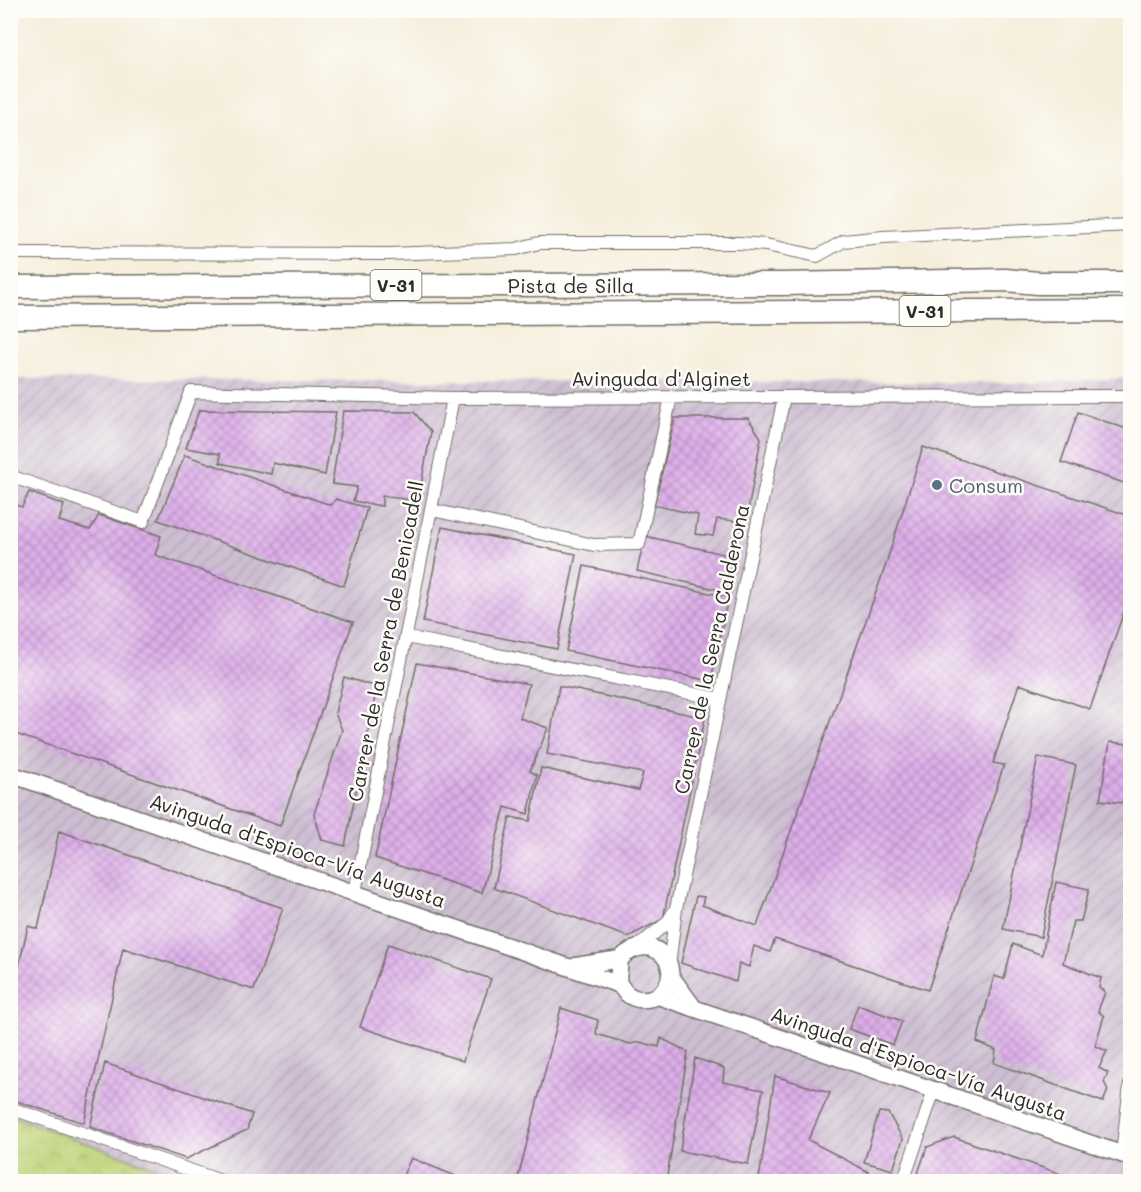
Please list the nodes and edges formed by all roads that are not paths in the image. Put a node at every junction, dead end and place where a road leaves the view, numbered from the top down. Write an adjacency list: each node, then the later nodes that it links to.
1 (1131, 225): 2 (street)
2 (10, 253)
3 (1131, 270): 4 (highway)
4 (1005, 280): 5 (highway, Pista de Silla / V-31); 6 (highway, Pista de Silla / V-31)
5 (1131, 283)
6 (10, 287)
7 (1131, 310): 8 (highway, Pista de Silla / V-31)
8 (719, 314): 9 (highway, Pista de Silla / V-31); 10 (highway)
9 (10, 317)
10 (1131, 326)
11 (1131, 396): 13 (street, Avinguda d'Alginet)
12 (671, 397): 13 (street, Avinguda d'Alginet); 14 (street, Avinguda d'Alginet); 16 (street)
13 (784, 397): 18 (street, Carrer de la Serra Calderona)
14 (453, 398): 15 (street, Avinguda d'Alginet); 16 (street, Carrer de la Serra de Benicadell)
15 (10, 476)
16 (432, 510): 17 (street, Carrer de la Serra de Benicadell)
17 (406, 638): 18 (street); 20 (street, Carrer de la Serra de Benicadell)
18 (720, 699): 21 (street, Carrer de la Serra Calderona)
19 (10, 774): 20 (street, Avinguda d'Espioca-Vía Augusta)
20 (355, 892): 24 (street, Avinguda d'Espioca-Vía Augusta)
21 (676, 909): 22 (street, Carrer de la Serra Calderona); 25 (street, Carrer de la Serra Calderona)
22 (637, 947): 23 (street); 25 (street)
23 (620, 959): 24 (street); 26 (street)
24 (572, 966): 26 (street, Avinguda d'Espioca-Vía Augusta)
25 (670, 971): 27 (street); 28 (street)
26 (620, 985): 27 (street)
27 (658, 996): 28 (street, Avinguda d'Espioca-Vía Augusta)
28 (694, 1008): 30 (street, Avinguda d'Espioca-Vía Augusta)
29 (1131, 1084): 32 (street)
30 (934, 1090): 32 (street, Avinguda d'Espioca-Vía Augusta); 34 (street)
31 (10, 1108): 33 (street)
32 (1126, 1156)
33 (224, 1182)
34 (903, 1182)

